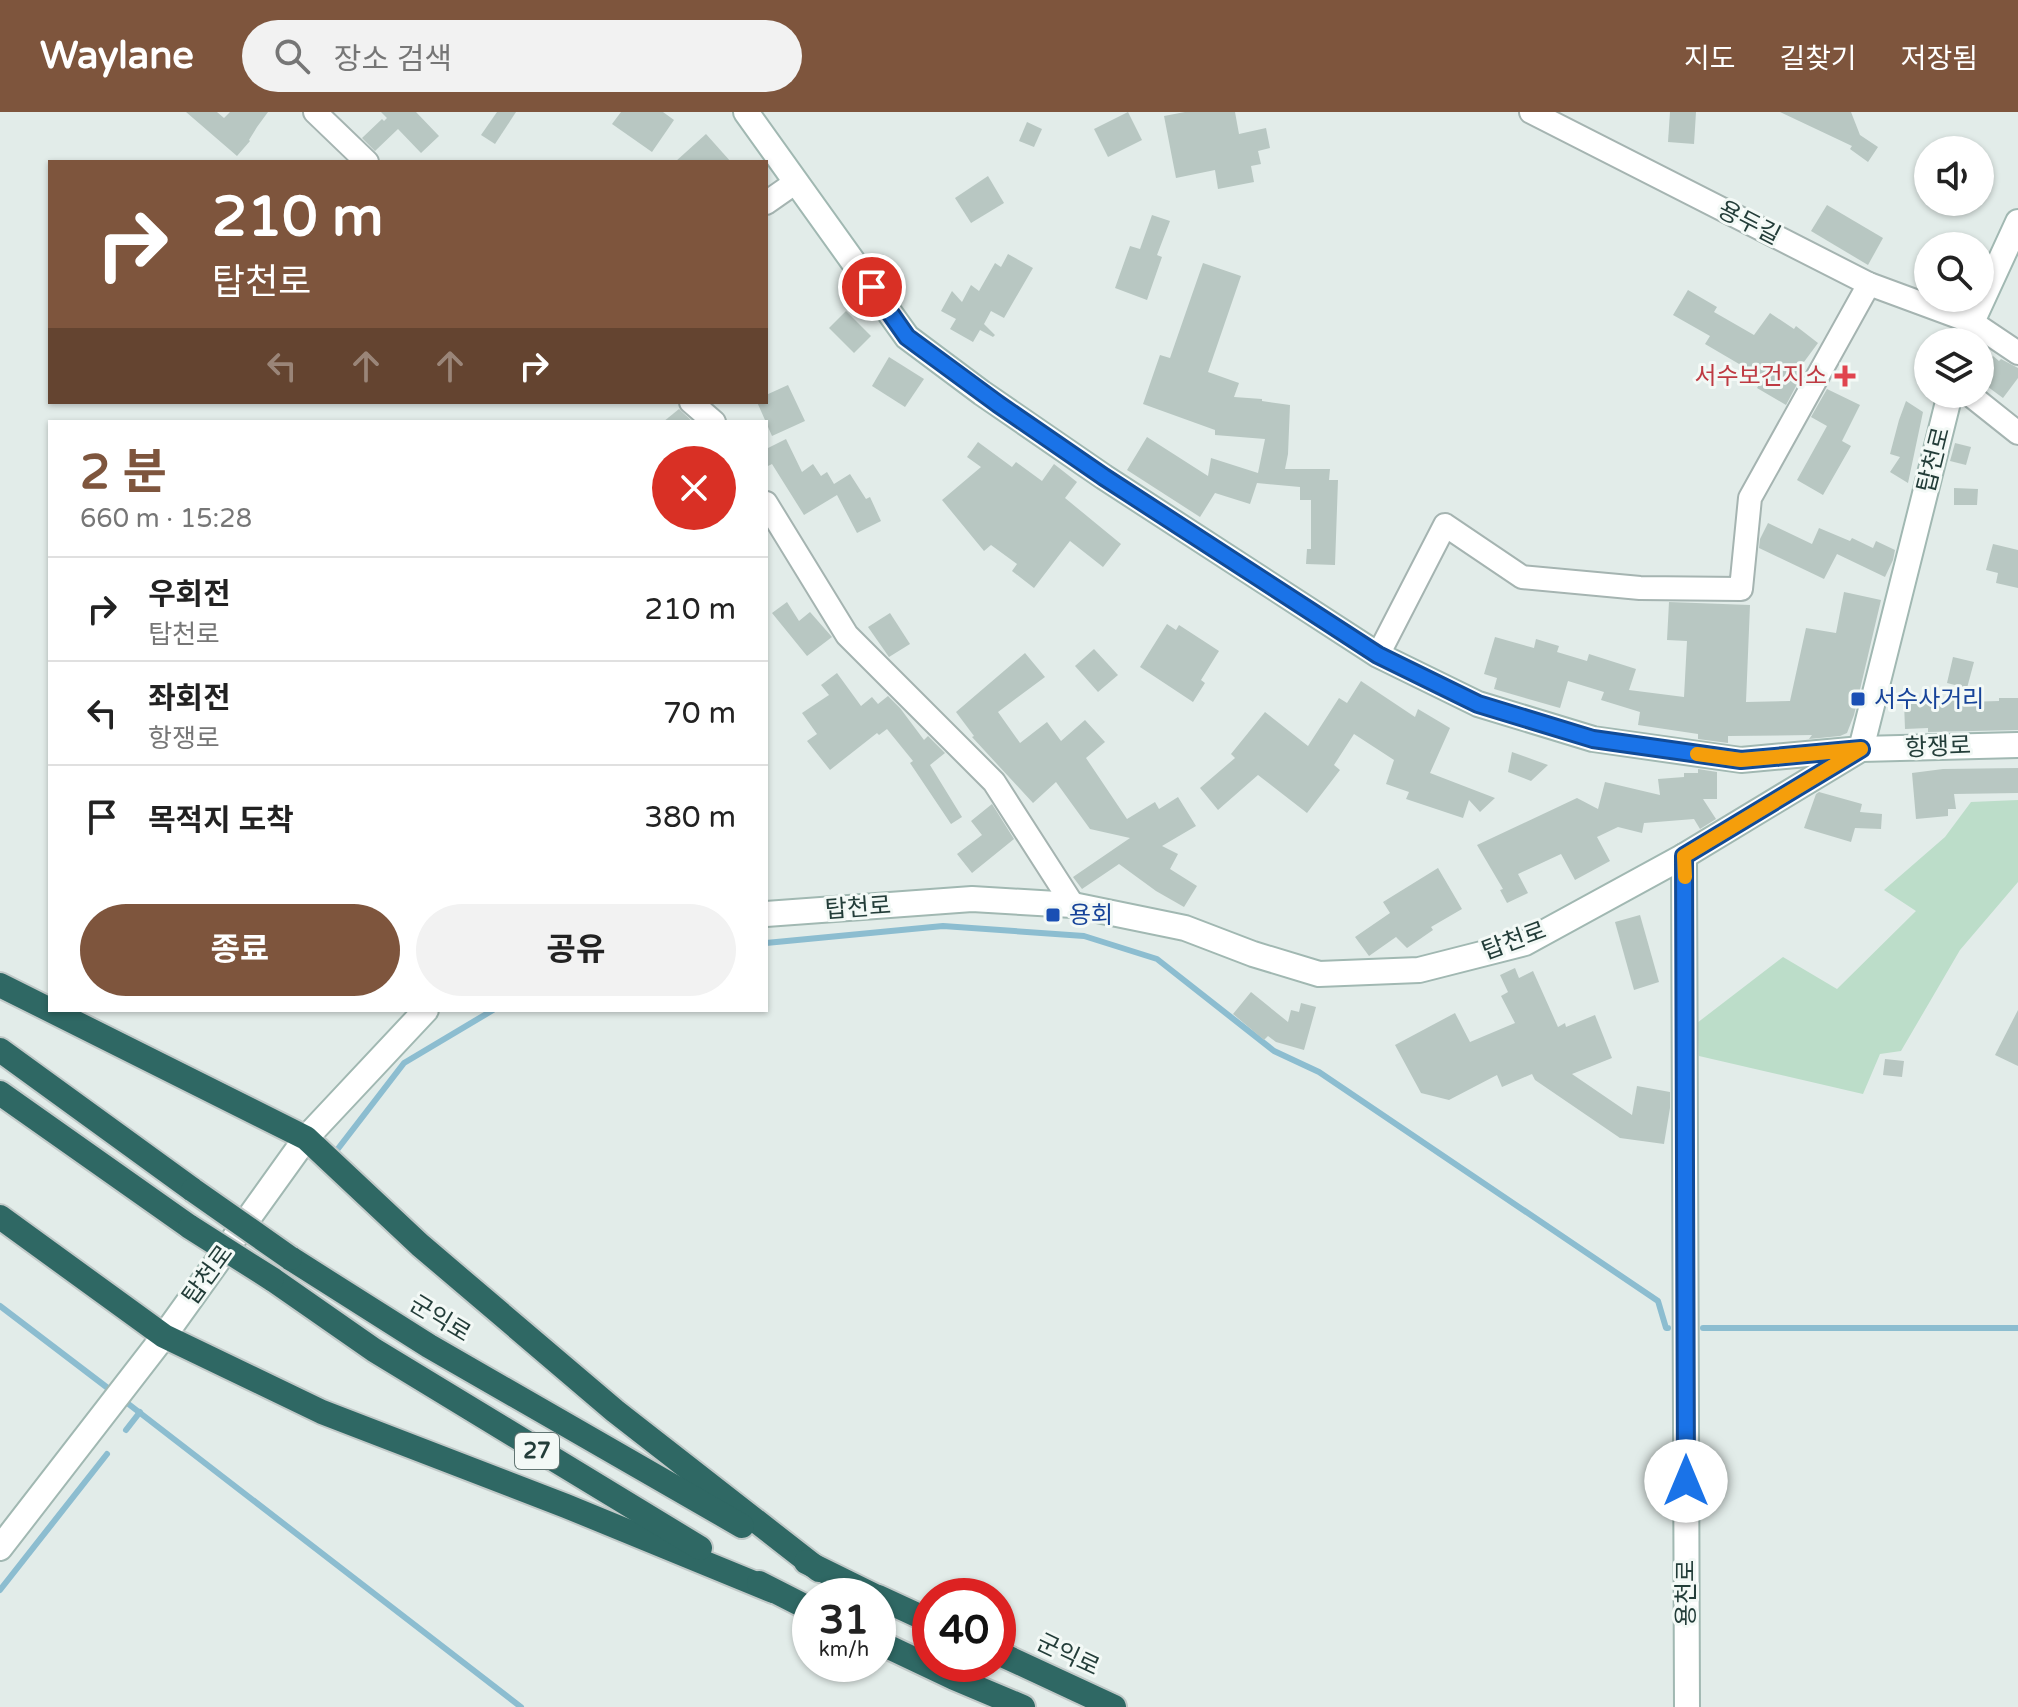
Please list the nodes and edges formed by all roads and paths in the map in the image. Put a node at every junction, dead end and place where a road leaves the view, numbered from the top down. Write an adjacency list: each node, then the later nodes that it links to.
1 (315, 112): 4 (street)
2 (746, 112): 5 (street, 항쟁로)
3 (1531, 112): 8 (street, 용두길)
4 (365, 160)
5 (796, 182): 6 (street); 19 (street, 항쟁로)
6 (768, 202)
7 (2018, 222): 10 (street)
8 (1869, 284): 9 (street, 용두길); 19 (street)
9 (1961, 328)
10 (1971, 328)
11 (1994, 343): 12 (street, 용두길)
12 (2018, 353)
13 (693, 404): 16 (street)
14 (1946, 408): 21 (street, 탑천로)
15 (1987, 408): 17 (street)
16 (712, 420)
17 (2018, 433)
18 (768, 506): 23 (street)
19 (1378, 655): 21 (street, 항쟁로)
20 (2018, 745): 21 (street, 항쟁로)
21 (1861, 749): 22 (street, 탑천로)
22 (1684, 856): 23 (street, 탑천로); 43 (street, 용천로)
23 (1073, 905): 24 (street, 탑천로)
24 (768, 914)
25 (0, 985): 26 (highway)
26 (48, 1009)
27 (54, 1012): 31 (highway)
28 (424, 1012): 31 (street, 탑천로)
29 (0, 1050): 35 (highway, 군익로, bridge)
30 (0, 1093): 37 (highway, 27, bridge)
31 (306, 1138): 33 (street, 탑천로); 35 (highway)
32 (0, 1217): 33 (highway)
33 (164, 1336): 34 (street, 탑천로); 37 (highway)
34 (0, 1548)
35 (819, 1570): 36 (highway, 군익로)
36 (836, 1578)
37 (773, 1591): 38 (highway, 27)
38 (792, 1600)
39 (896, 1651): 41 (highway)
40 (1016, 1661): 42 (highway, 군익로)
41 (1023, 1707)
42 (1114, 1707)
43 (1687, 1707)

